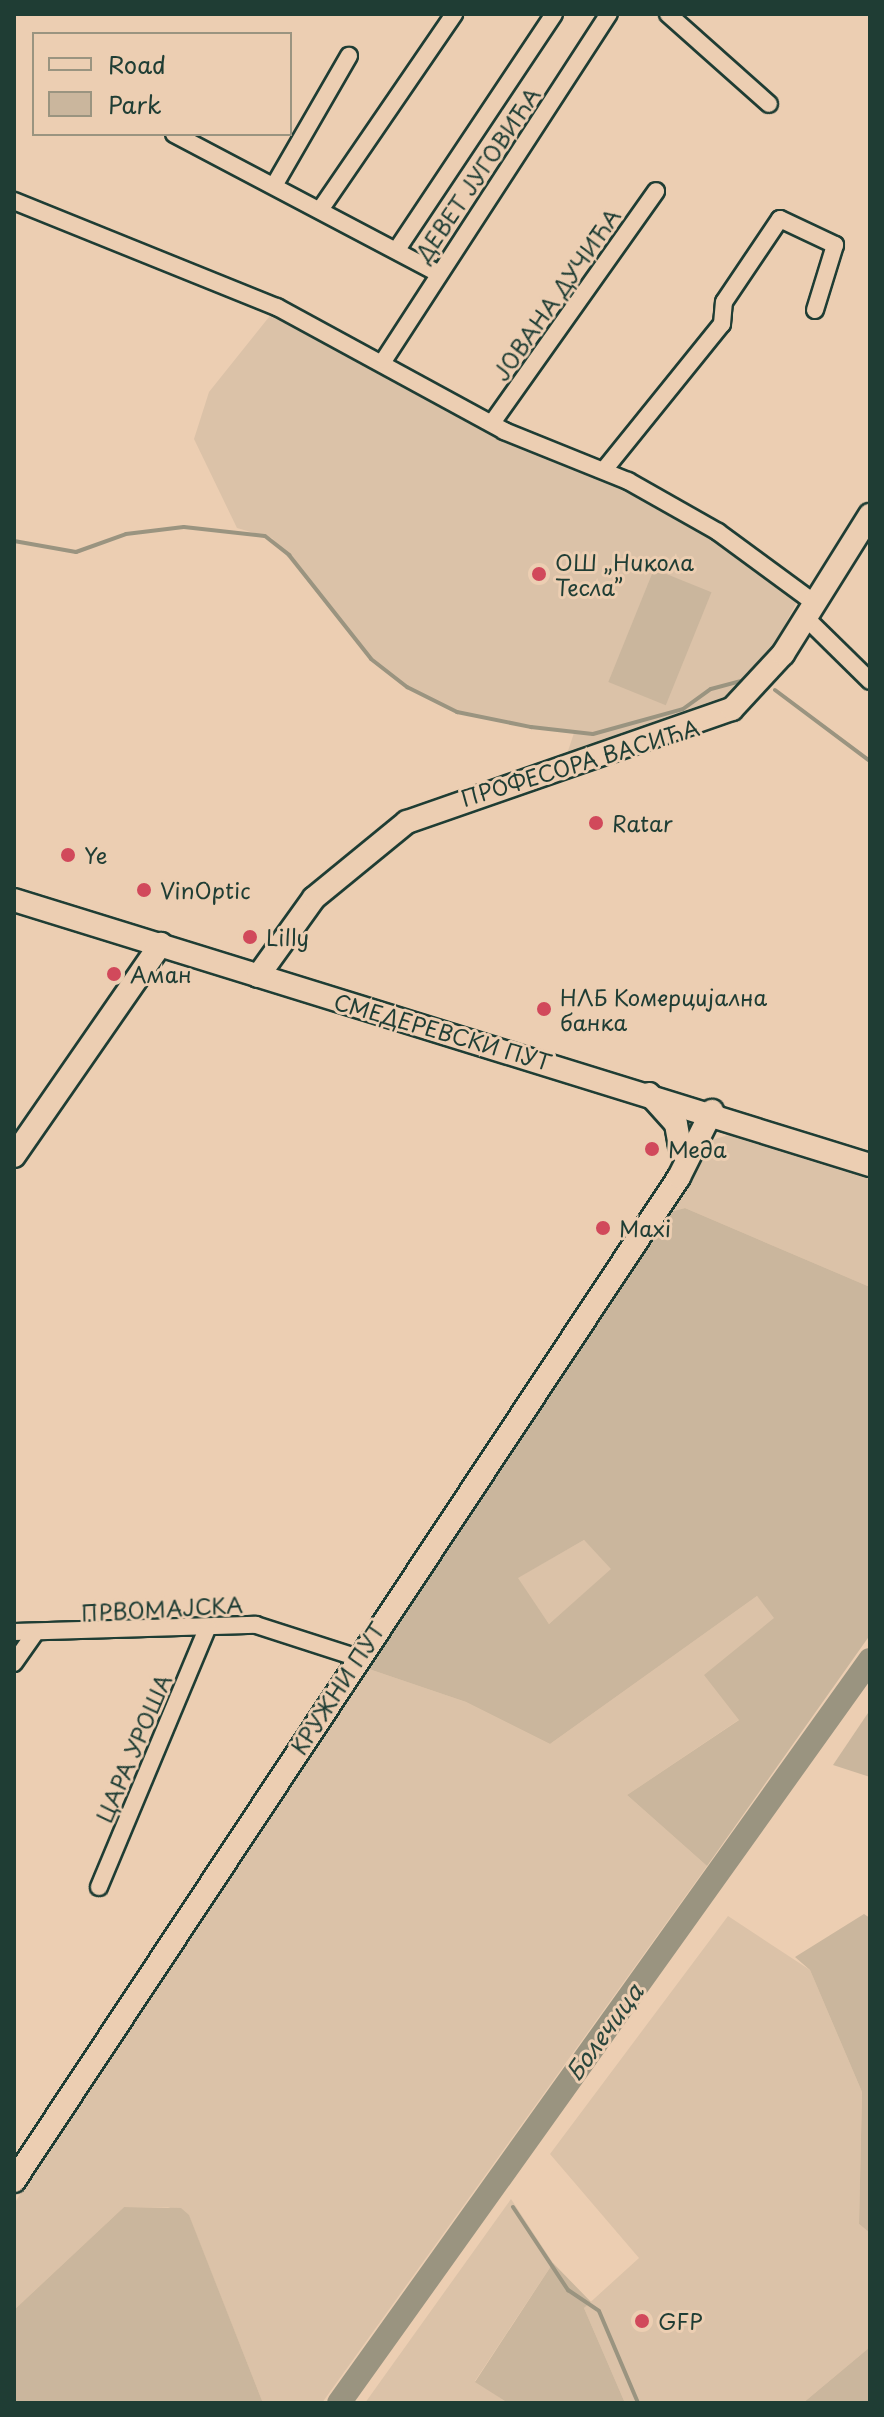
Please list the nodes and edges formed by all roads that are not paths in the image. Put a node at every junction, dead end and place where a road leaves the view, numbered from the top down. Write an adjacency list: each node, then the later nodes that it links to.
1 (454, 14): 11 (street)
2 (554, 14): 12 (street)
3 (609, 14): 13 (street, ДЕВЕТ ЈУГОВИЋА)
4 (668, 14): 6 (street)
5 (349, 56): 8 (street)
6 (769, 104)
7 (178, 136): 8 (street)
8 (275, 184): 11 (street)
9 (656, 191): 16 (street, ЈОВАНА ДУЧИЋА)
10 (14, 201): 15 (street)
11 (322, 207): 12 (street)
12 (398, 248): 13 (street)
13 (438, 273): 15 (street, ДЕВЕТ ЈУГОВИЋА)
14 (815, 310): 17 (street)
15 (384, 360): 16 (street)
16 (492, 423): 17 (street)
17 (604, 470): 19 (street)
18 (870, 515): 19 (main road, ПРОФЕСОРА ВАСИЋА)
19 (812, 612): 20 (street); 23 (main road, ПРОФЕСОРА ВАСИЋА)
20 (870, 681)
21 (14, 900): 22 (main road, СМЕДЕРЕВСКИ ПУТ)
22 (161, 944): 23 (main road, СМЕДЕРЕВСКИ ПУТ); 28 (main road)
23 (258, 976): 24 (main road, СМЕДЕРЕВСКИ ПУТ)
24 (645, 1090): 25 (main road, СМЕДЕРЕВСКИ ПУТ); 27 (main road)
25 (706, 1110): 26 (main road, СМЕДЕРЕВСКИ ПУТ); 27 (main road, КРУЖНИ ПУТ)
26 (747, 1122): 27 (main road); 29 (main road, СМЕДЕРЕВСКИ ПУТ)
27 (689, 1150): 33 (main road, КРУЖНИ ПУТ)
28 (14, 1156)
29 (870, 1165)
30 (208, 1627): 32 (street, ПРВОМАЈСКА); 33 (street, ПРВОМАЈСКА); 35 (street, ЦАРА УРОША)
31 (14, 1632): 32 (street, ПРВОМАЈСКА)
32 (34, 1634): 34 (street)
33 (355, 1657): 36 (main road, КРУЖНИ ПУТ)
34 (14, 1663)
35 (99, 1887)
36 (14, 2181)

